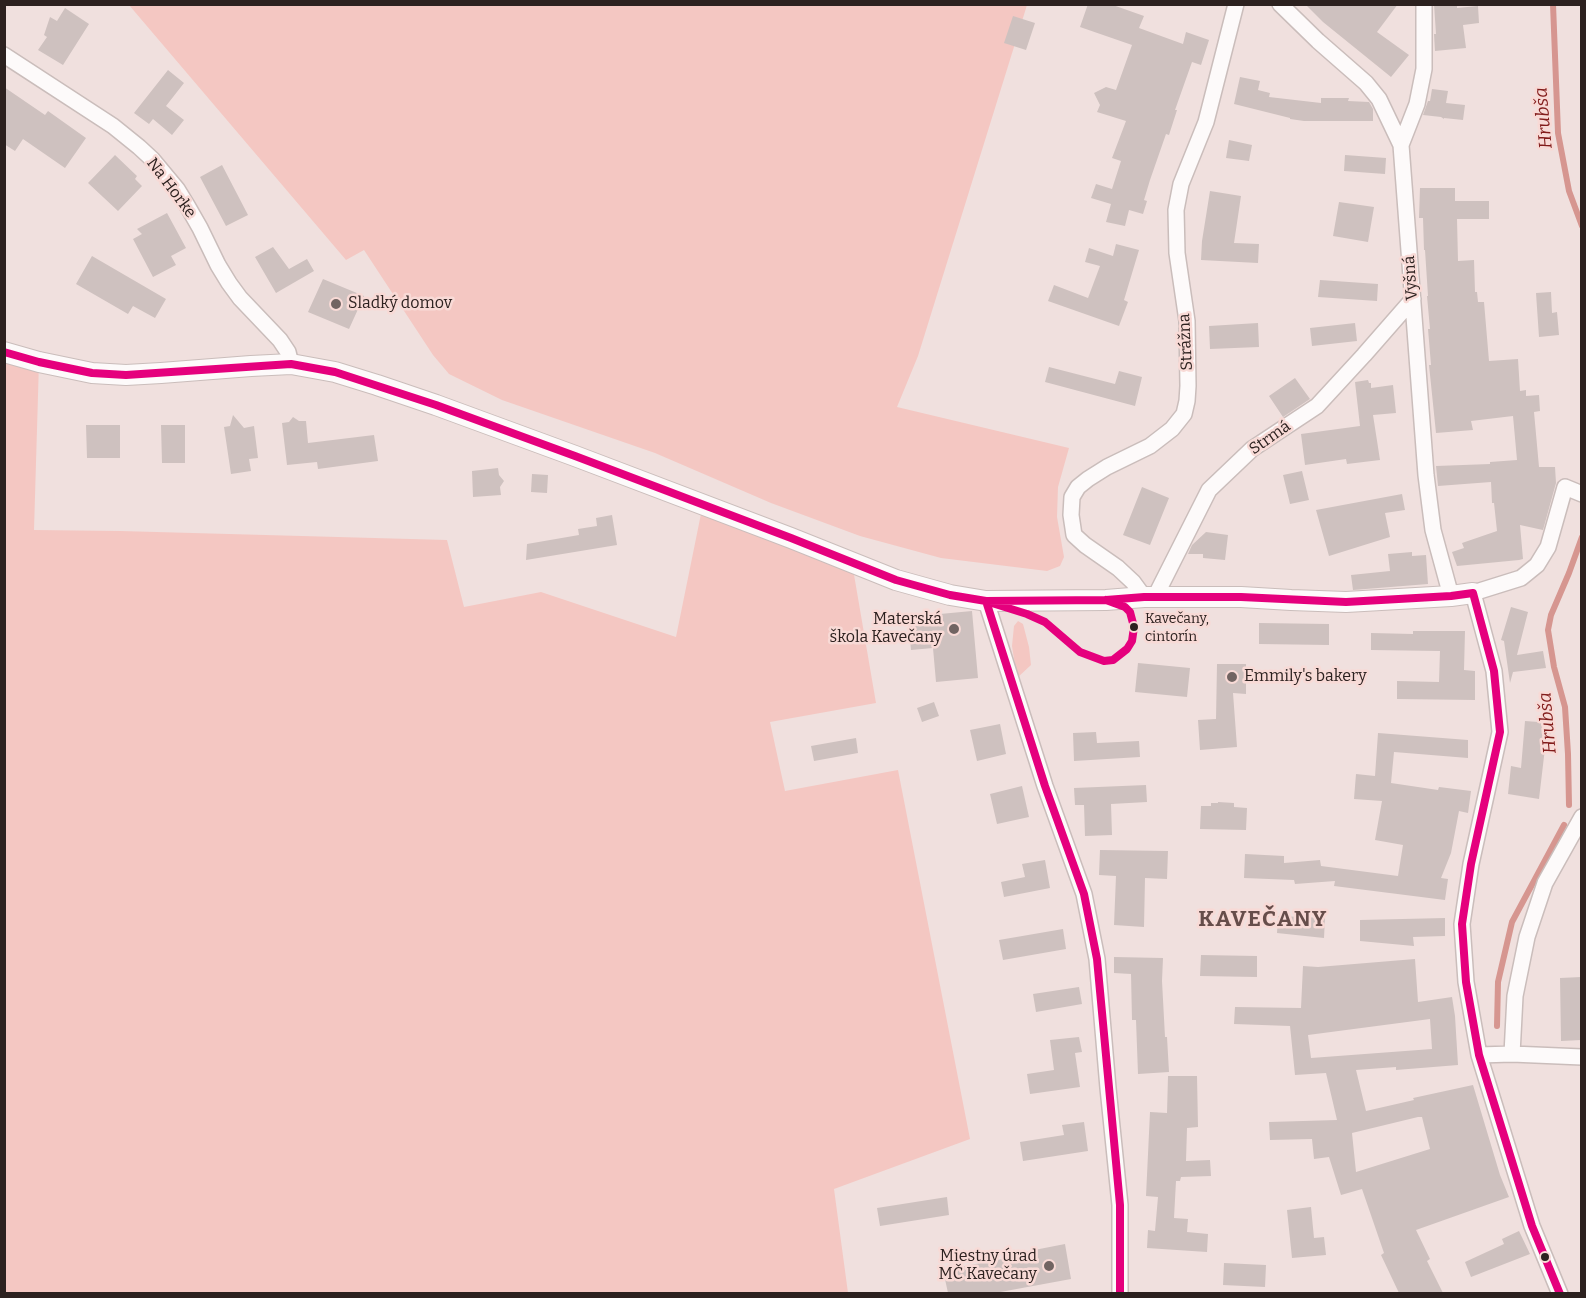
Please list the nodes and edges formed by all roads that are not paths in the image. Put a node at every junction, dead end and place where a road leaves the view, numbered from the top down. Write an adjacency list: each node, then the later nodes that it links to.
1 (1236, 4): 12 (street, Strážna)
2 (1280, 4): 5 (street, Vyšná)
3 (1424, 4): 5 (street)
4 (4, 55): 8 (street, Na Horke)
5 (1401, 145): 6 (street, Vyšná)
6 (1413, 299): 11 (street, Vyšná); 12 (street, Strmá)
7 (4, 352): 8 (street)
8 (291, 364): 13 (street)
9 (1581, 494): 10 (street)
10 (1473, 593): 11 (street); 16 (street)
11 (1451, 596): 12 (street)
12 (1149, 597): 13 (street)
13 (986, 601): 18 (street)
14 (1581, 817): 15 (street)
15 (1512, 1054): 16 (street); 17 (street)
16 (1479, 1055): 19 (street)
17 (1581, 1057)
18 (1120, 1293)
19 (1560, 1293)

